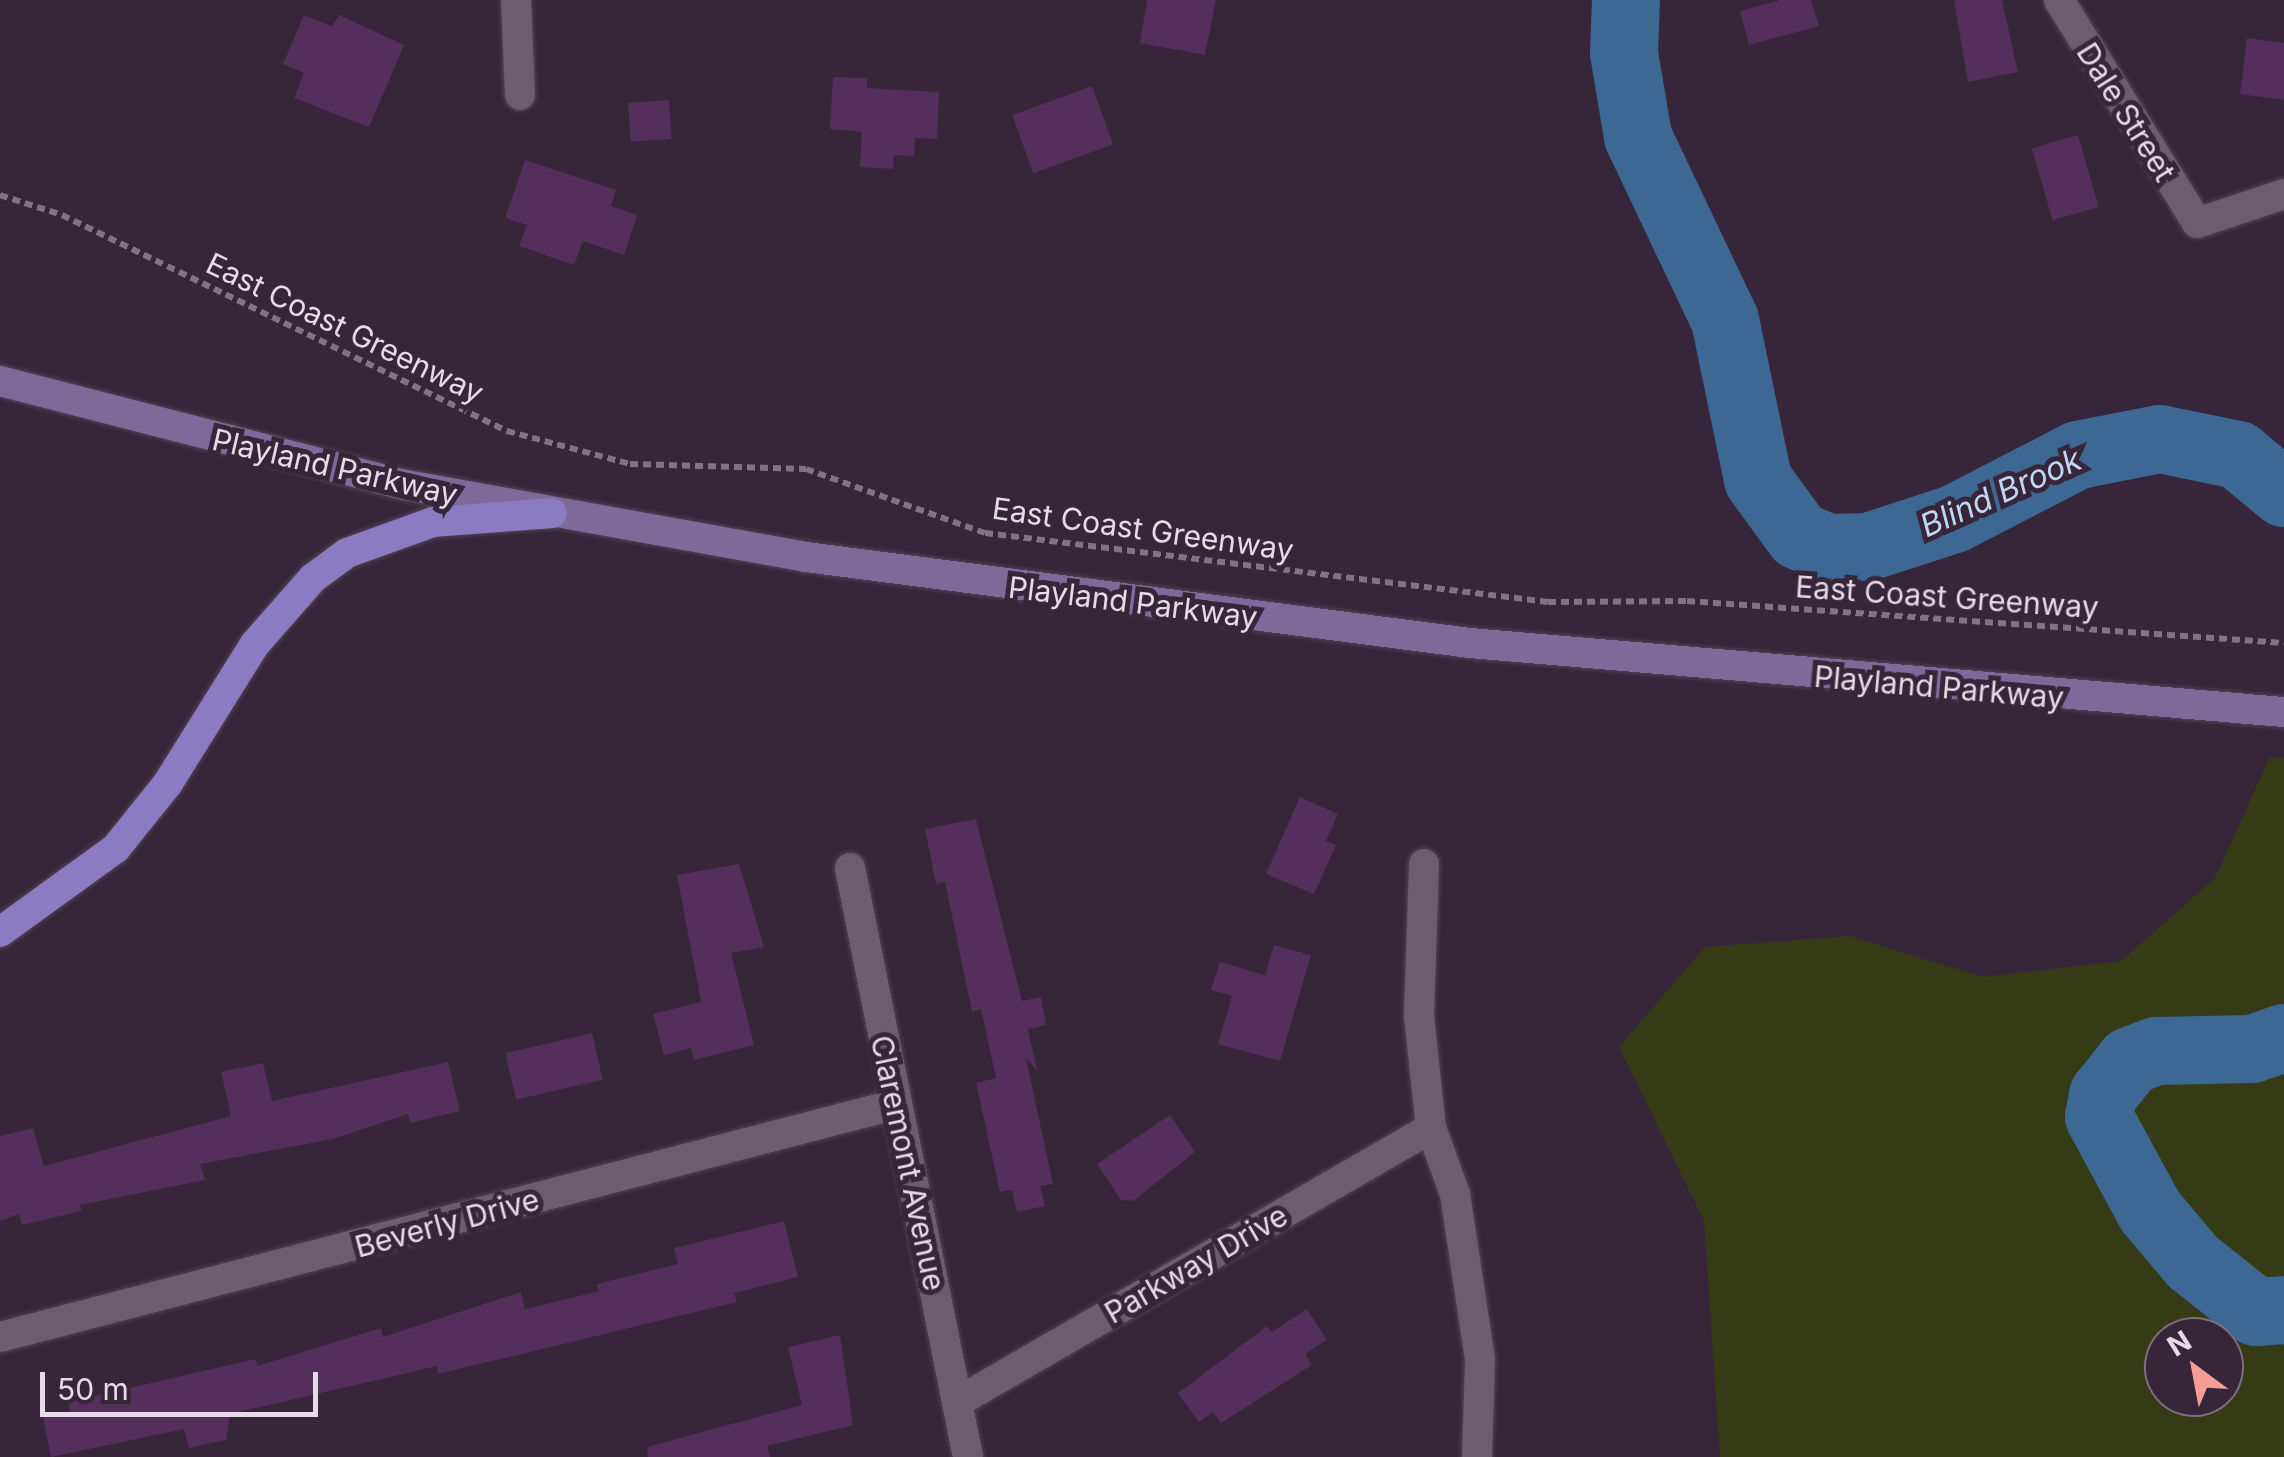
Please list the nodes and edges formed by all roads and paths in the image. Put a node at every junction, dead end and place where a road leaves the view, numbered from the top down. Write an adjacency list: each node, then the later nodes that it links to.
1 (516, 0): 3 (street)
2 (2058, 0): 4 (street, Dale Street)
3 (520, 95)
4 (2284, 194)
5 (0, 195): 8 (path, East Coast Greenway)
6 (0, 381): 7 (main road, Playland Parkway)
7 (552, 513): 9 (main road, Playland Parkway); 12 (main road)
8 (2284, 643)
9 (2269, 711)
10 (1424, 864): 14 (street)
11 (850, 868): 13 (street, Claremont Avenue)
12 (0, 932)
13 (892, 1105): 15 (street, Beverly Drive); 16 (street, Claremont Avenue)
14 (1431, 1128): 16 (street, Parkway Drive); 18 (street)
15 (0, 1338)
16 (961, 1400): 17 (street, Claremont Avenue)
17 (968, 1457)
18 (1477, 1457)

